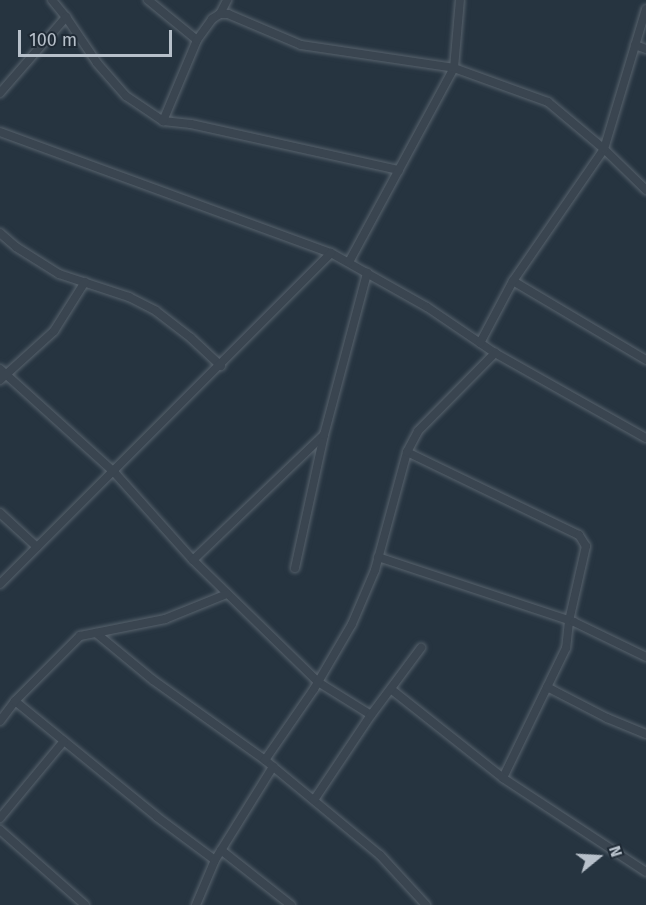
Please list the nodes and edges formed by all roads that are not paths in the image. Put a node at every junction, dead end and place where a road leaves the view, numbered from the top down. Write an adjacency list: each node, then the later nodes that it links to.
1 (52, 0): 7 (street)
2 (148, 0): 8 (street)
3 (227, 0): 6 (street)
4 (460, 0): 11 (street)
5 (646, 9): 9 (street)
6 (220, 14): 8 (street); 11 (street)
7 (66, 17): 12 (street); 13 (street)
8 (197, 40): 13 (street)
9 (635, 45): 10 (street); 15 (street)
10 (646, 49)
11 (454, 68): 15 (street); 16 (street)
12 (0, 93)
13 (163, 121): 16 (street)
14 (0, 132): 19 (street)
15 (604, 149): 17 (street); 22 (street)
16 (399, 170): 20 (street)
17 (646, 190)
18 (0, 233): 23 (street)
19 (331, 253): 20 (street); 27 (street)
20 (349, 262): 21 (street)
21 (367, 273): 24 (street); 29 (street)
22 (513, 281): 24 (street); 26 (street)
23 (85, 282): 27 (street); 28 (street)
24 (480, 343): 25 (street)
25 (495, 353): 30 (street); 31 (street)
26 (646, 360)
27 (221, 366): 32 (street)
28 (2, 375): 32 (street)
29 (324, 435): 36 (street); 37 (street)
30 (646, 438)
31 (407, 452): 35 (street); 40 (street)
32 (114, 472): 34 (street); 36 (street)
33 (0, 513): 34 (street)
34 (37, 547): 38 (street)
35 (378, 558): 40 (street); 44 (street)
36 (192, 560): 39 (street)
37 (295, 568)
38 (0, 584)
39 (227, 594): 41 (street); 44 (street)
40 (569, 621): 43 (street); 45 (street)
41 (96, 633): 47 (street); 52 (street)
42 (421, 648): 46 (street)
43 (646, 657)
44 (318, 682): 48 (street); 52 (street)
45 (547, 687): 50 (street); 54 (street)
46 (392, 690): 48 (street); 54 (street)
47 (15, 701): 49 (street); 51 (street)
48 (371, 715): 55 (street)
49 (0, 721)
50 (646, 734)
51 (64, 741): 56 (street); 59 (street)
52 (265, 760): 53 (street)
53 (273, 767): 55 (street); 58 (street)
54 (503, 778): 60 (street)
55 (314, 800): 64 (street)
56 (0, 818)
57 (0, 830): 61 (street)
58 (221, 850): 59 (street); 63 (street)
59 (215, 860): 62 (street)
60 (646, 872)
61 (85, 905)
62 (196, 905)
63 (291, 905)
64 (426, 905)

